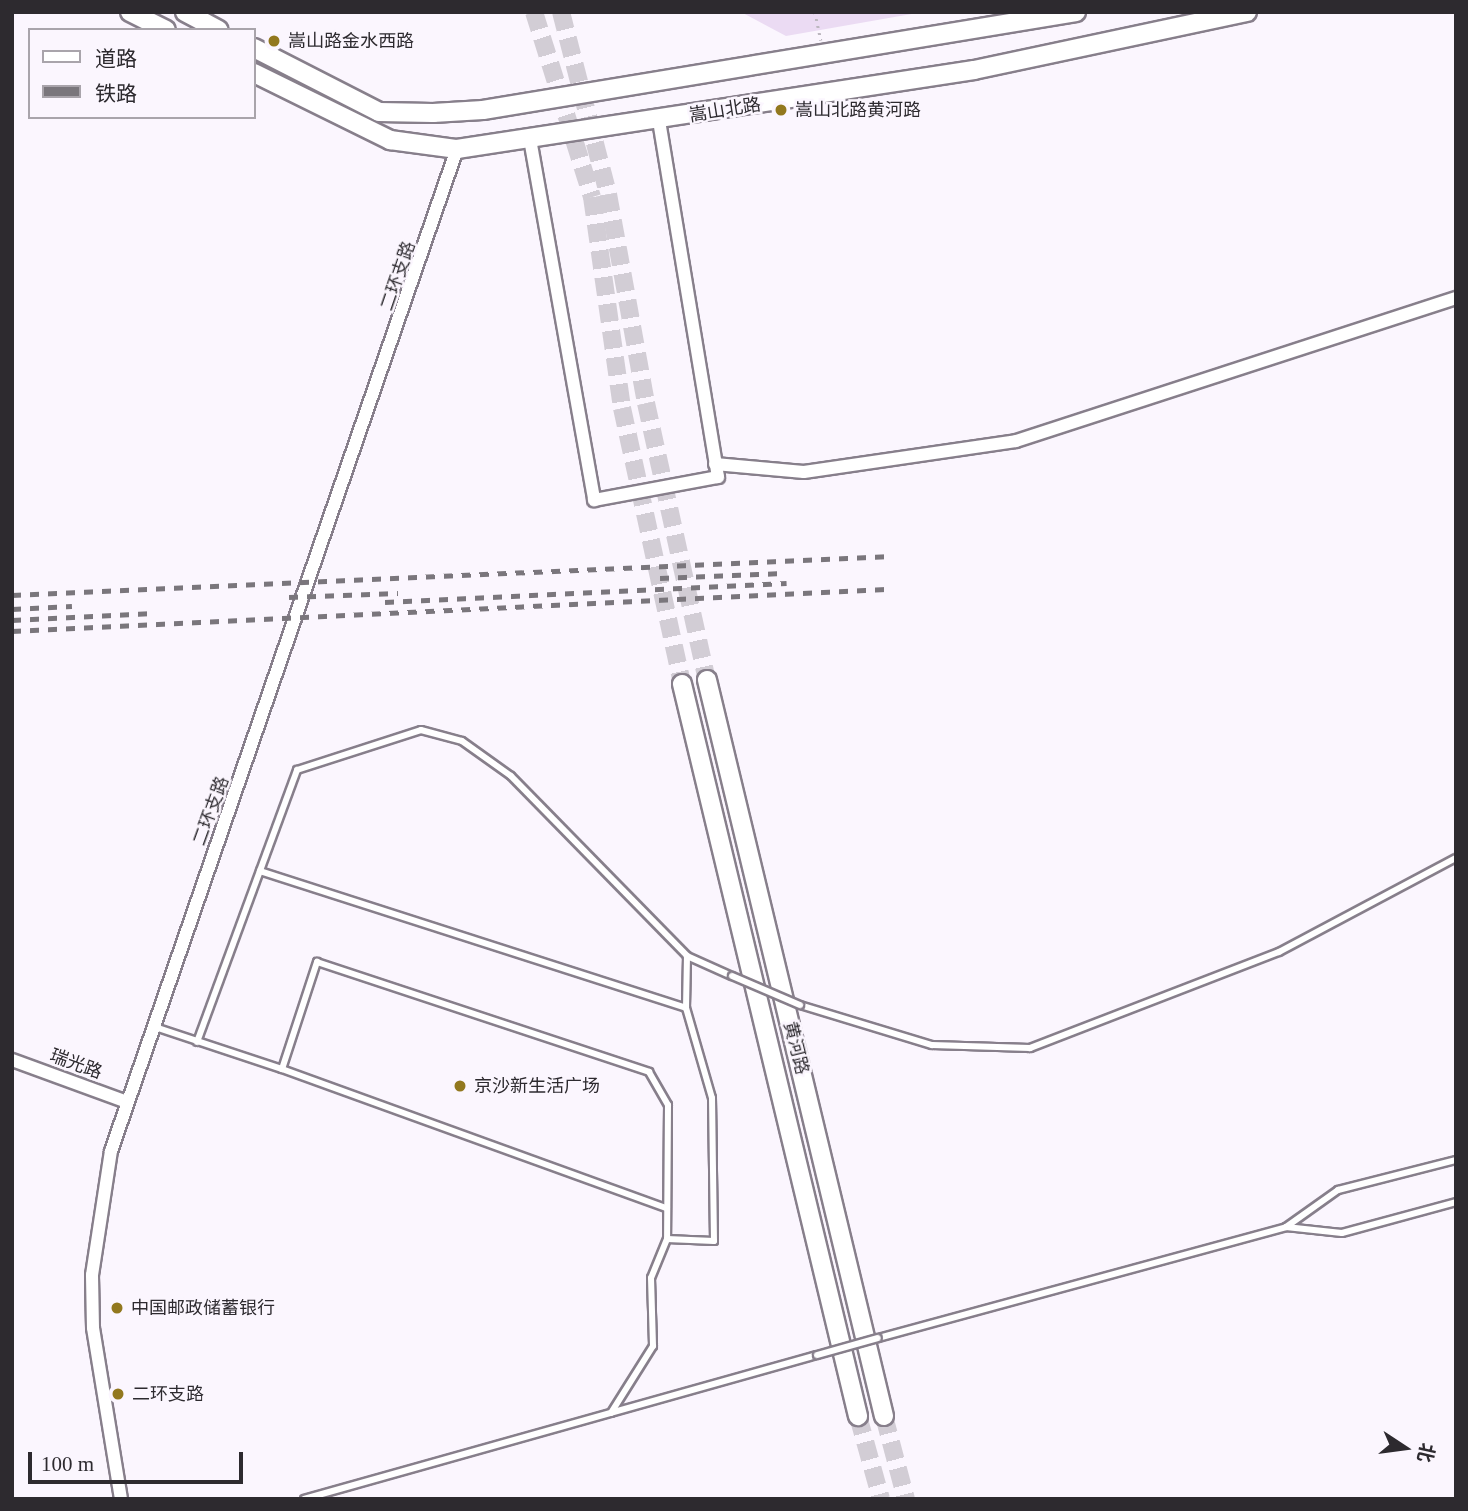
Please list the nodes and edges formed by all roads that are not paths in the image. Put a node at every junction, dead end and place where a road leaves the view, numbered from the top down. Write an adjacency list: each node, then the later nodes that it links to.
1 (130, 12): 5 (main road)
2 (185, 12): 6 (main road)
3 (1076, 12): 7 (main road)
4 (1247, 12): 9 (main road, 嵩山北路)
5 (162, 28)
6 (215, 28)
7 (256, 48)
8 (256, 74): 11 (main road, 嵩山北路)
9 (659, 121): 10 (main road, 嵩山北路); 13 (street)
10 (530, 139): 11 (main road, 嵩山北路); 13 (street)
11 (457, 149): 20 (street, 二环支路)
12 (1456, 298): 13 (street)
13 (715, 464)
14 (708, 680): 32 (main road, 黄河路)
15 (682, 684): 31 (main road, 黄河路)
16 (1456, 858): 18 (lane, bridge)
17 (260, 871): 18 (lane); 19 (lane); 21 (lane)
18 (687, 956): 19 (lane)
19 (686, 1007): 29 (lane)
20 (153, 1026): 21 (lane); 24 (street, 二环支路)
21 (197, 1042): 23 (lane)
22 (12, 1060): 24 (street, 瑞光路)
23 (282, 1069): 27 (lane); 27 (lane)
24 (127, 1102): 33 (street, 二环支路)
25 (1456, 1160): 28 (lane)
26 (1456, 1202): 28 (lane)
27 (667, 1208): 29 (lane)
28 (1286, 1227): 30 (lane, bridge)
29 (667, 1239): 30 (lane)
30 (611, 1413): 34 (lane)
31 (858, 1416)
32 (884, 1416)
33 (121, 1499)
34 (304, 1499)

